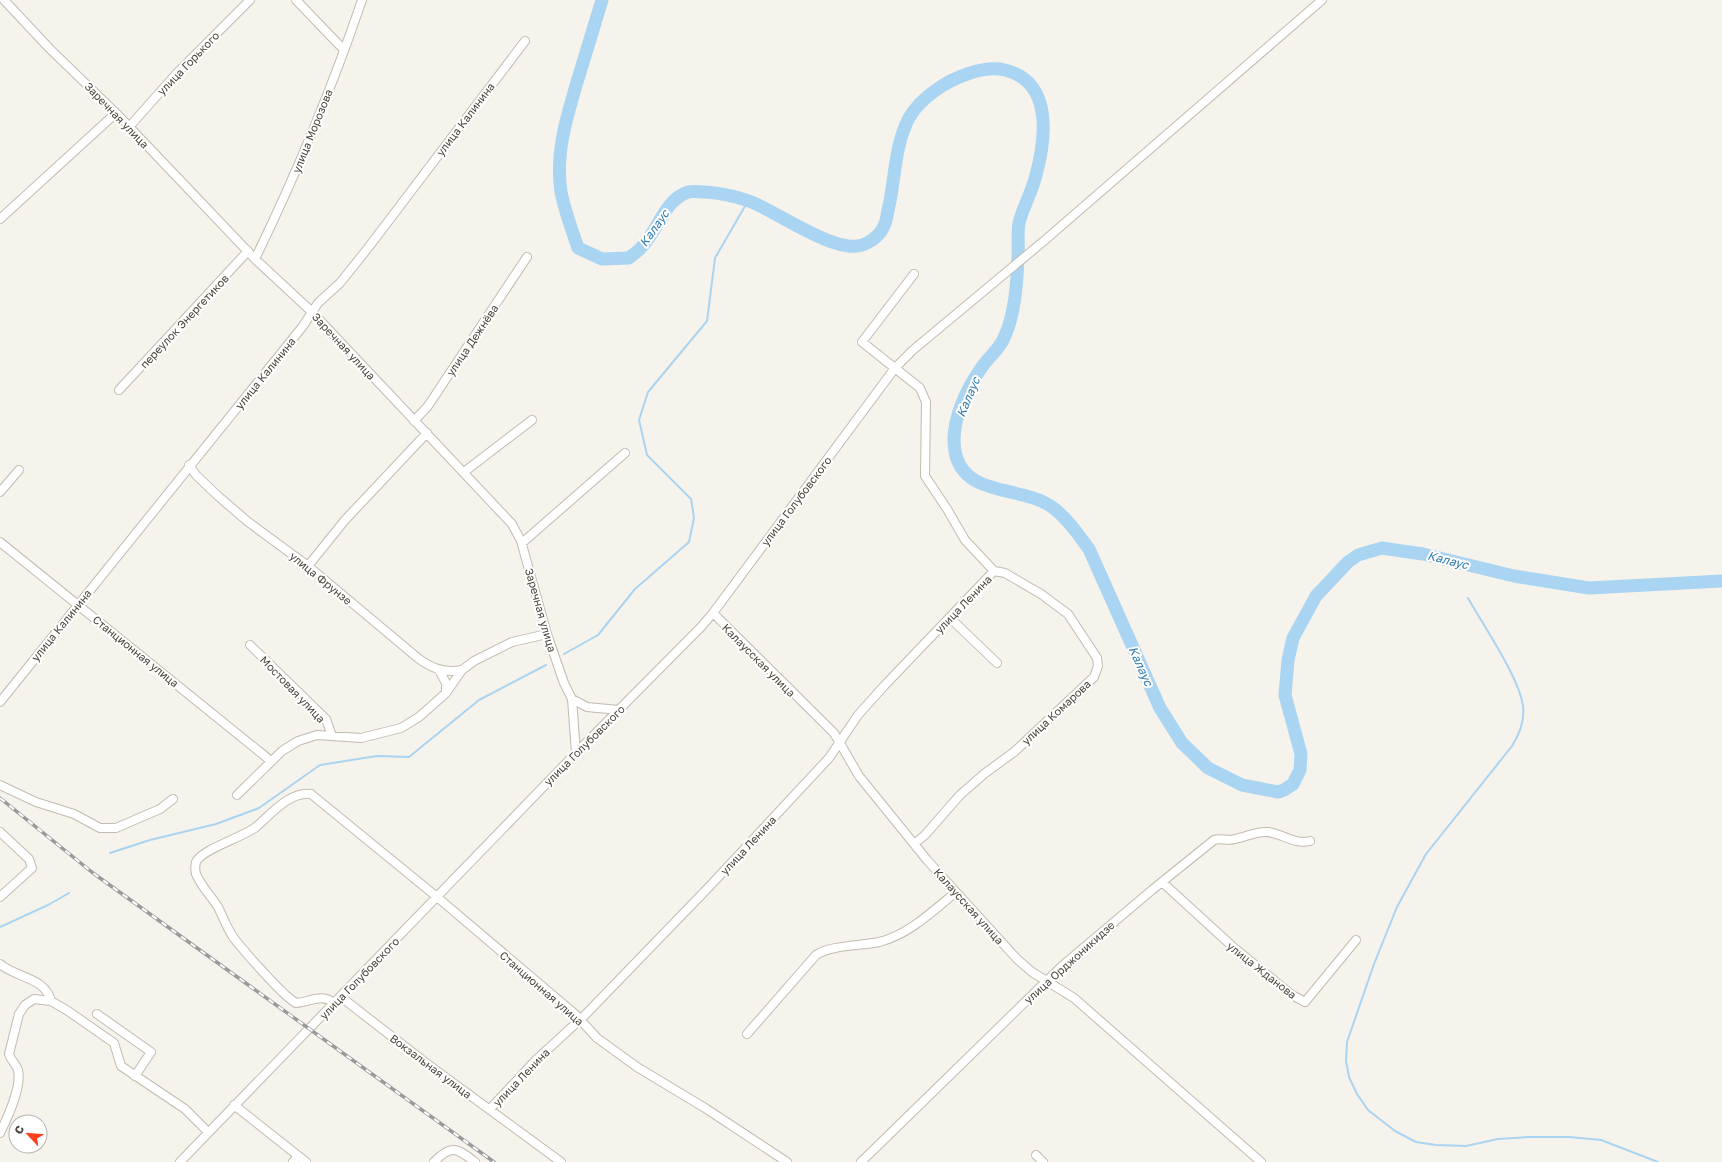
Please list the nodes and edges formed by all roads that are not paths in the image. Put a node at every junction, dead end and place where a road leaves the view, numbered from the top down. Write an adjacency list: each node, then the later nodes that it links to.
1 (4, 0): 8 (street, Заречная улица)
2 (250, 0): 9 (street, улица Горького)
3 (296, 0): 7 (street)
4 (362, 0): 7 (street, улица Морозова)
5 (1322, 0): 16 (street, улица Голубовского)
6 (525, 41): 15 (street, улица Калинина)
7 (344, 50): 13 (street, улица Морозова)
8 (116, 113): 9 (street, Заречная улица); 10 (street)
9 (129, 127): 11 (street, Заречная улица)
10 (0, 219)
11 (248, 251): 13 (street, Заречная улица); 17 (street, переулок Энергетиков)
12 (527, 257): 19 (street, улица Дежнёва)
13 (255, 259): 15 (street, Заречная улица)
14 (914, 274): 16 (street, улица Комарова)
15 (312, 312): 19 (street, Заречная улица); 22 (street, улица Калинина)
16 (895, 368): 29 (street, улица Комарова); 31 (street, улица Голубовского)
17 (119, 390)
18 (532, 420): 24 (street)
19 (414, 421): 20 (street, Заречная улица)
20 (427, 433): 24 (street, Заречная улица); 28 (street)
21 (625, 453): 27 (street)
22 (189, 465): 28 (street, улица Фрунзе); 30 (street, улица Калинина)
23 (19, 470): 25 (street)
24 (464, 472): 27 (street, Заречная улица)
25 (0, 492)
26 (0, 542): 30 (street, Станционная улица)
27 (522, 543): 33 (street, Заречная улица)
28 (308, 566): 36 (street, улица Фрунзе)
29 (994, 571): 32 (street, улица Ленина); 51 (street, улица Комарова)
30 (78, 605): 40 (street, улица Калинина); 45 (street, Станционная улица)
31 (713, 613): 41 (street, улица Голубовского); 43 (street, Калаусская улица)
32 (950, 618): 35 (street); 43 (street, улица Ленина)
33 (547, 634): 37 (street); 39 (street, Заречная улица)
34 (250, 645): 42 (street, Мостовая улица)
35 (997, 663)
36 (439, 670): 37 (street, улица Фрунзе); 38 (street)
37 (462, 670): 38 (street)
38 (446, 693): 42 (street)
39 (572, 699): 41 (street); 44 (street, Заречная улица)
40 (0, 702)
41 (619, 710): 44 (street, улица Голубовского)
42 (332, 736): 45 (street)
43 (840, 743): 51 (street, Калаусская улица); 63 (street, улица Ленина)
44 (576, 753): 55 (street, улица Голубовского)
45 (271, 761): 47 (street)
46 (0, 785): 48 (street)
47 (236, 795)
48 (173, 799)
49 (0, 832): 54 (street)
50 (1310, 841): 52 (street, улица Орджоникидзе)
51 (914, 844): 53 (street, Калаусская улица)
52 (1162, 882): 56 (street, улица Жданова); 58 (street, улица Орджоникидзе)
53 (956, 892): 58 (street, Калаусская улица); 65 (street)
54 (0, 897)
55 (437, 897): 59 (street, улица Голубовского); 61 (street, Станционная улица); 63 (street, Станционная улица)
56 (1356, 940)
57 (0, 964): 60 (street)
58 (1046, 981): 80 (street, улица Орджоникидзе); 82 (street, Калаусская улица)
59 (341, 997): 61 (street, улица Голубовского); 69 (street, Вокзальная улица)
60 (51, 1001): 66 (street); 71 (street)
61 (334, 1003): 68 (street, улица Голубовского)
62 (97, 1014): 64 (street)
63 (580, 1020): 69 (street, улица Ленина); 79 (street, Станционная улица)
64 (122, 1032): 66 (street); 67 (street)
65 (747, 1034)
66 (114, 1043): 67 (street)
67 (135, 1076): 70 (street)
68 (234, 1105): 70 (street, улица Голубовского); 73 (street)
69 (490, 1109): 78 (street, Вокзальная улица)
70 (208, 1132): 74 (street, улица Голубовского)
71 (0, 1133)
72 (1036, 1156): 81 (street)
73 (296, 1159): 75 (street)
74 (180, 1162)
75 (306, 1162)
76 (434, 1162): 77 (street)
77 (475, 1162)
78 (561, 1162)
79 (787, 1162)
80 (861, 1162)
81 (1043, 1162)
82 (1261, 1162)

